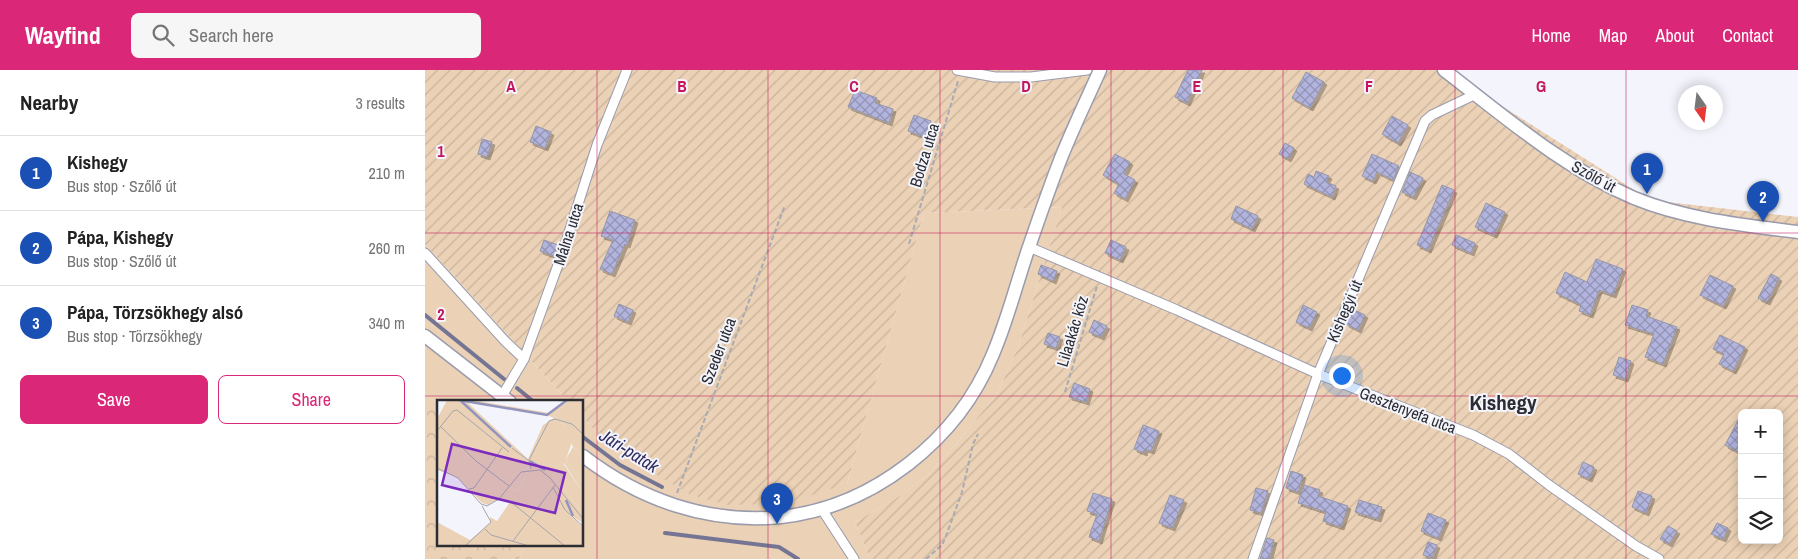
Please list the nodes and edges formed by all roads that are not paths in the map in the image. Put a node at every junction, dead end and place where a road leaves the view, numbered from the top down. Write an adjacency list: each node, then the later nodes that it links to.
1 (627, 70): 11 (street, Málna utca)
2 (1087, 70): 5 (street)
3 (1100, 70): 8 (main road)
4 (1444, 70): 6 (main road, Szőlő út)
5 (959, 71)
6 (1476, 94): 7 (main road, Szőlő út); 12 (street, Kishegyi út)
7 (1798, 232)
8 (1029, 247): 12 (street, Gesztenyefa utca); 15 (main road)
9 (425, 253): 11 (street)
10 (425, 336): 13 (main road)
11 (524, 359): 13 (street, Málna utca)
12 (1317, 374): 17 (street, Kishegyi út); 18 (street, Gesztenyefa utca)
13 (506, 399)
14 (584, 457): 15 (main road)
15 (821, 508): 16 (street)
16 (854, 559)
17 (1253, 559)
18 (1659, 559)

